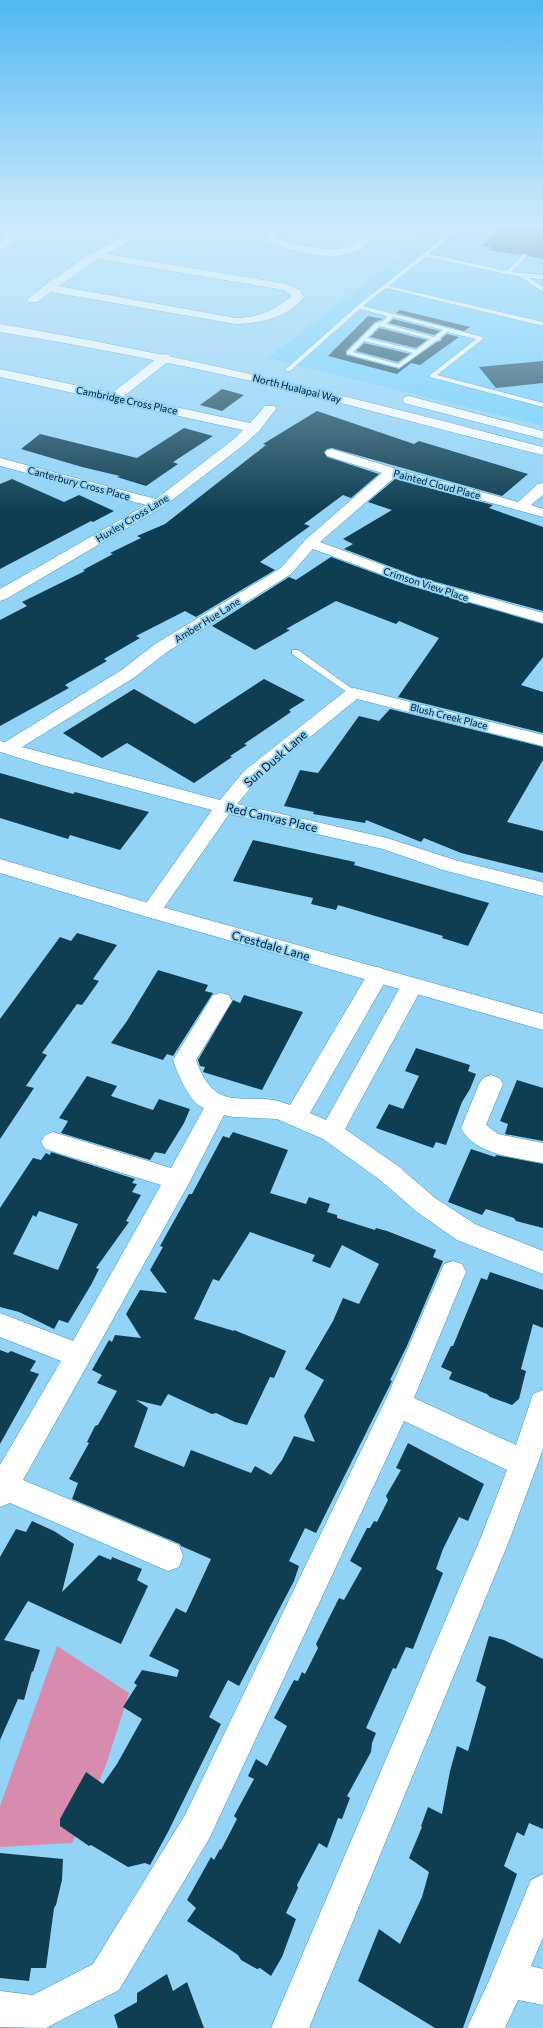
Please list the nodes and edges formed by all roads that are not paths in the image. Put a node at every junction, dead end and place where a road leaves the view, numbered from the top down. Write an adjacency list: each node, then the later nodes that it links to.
1 (343, 322): 14 (lane)
2 (386, 322): 5 (lane)
3 (417, 322): 8 (lane)
4 (533, 322): 6 (lane)
5 (378, 324): 9 (lane); 10 (lane)
6 (543, 324)
7 (0, 328): 12 (street, North Hualapai Way)
8 (450, 330): 10 (lane); 20 (lane)
9 (363, 339): 11 (lane); 11 (lane)
10 (436, 339): 11 (lane)
11 (418, 352)
12 (165, 358): 18 (street); 25 (street, North Hualapai Way)
13 (273, 366): 14 (street, North Hualapai Way)
14 (288, 370): 16 (street, North Hualapai Way)
15 (0, 373): 18 (street, Cambridge Cross Place)
16 (302, 373)
17 (543, 396): 20 (lane)
18 (115, 397): 23 (street, Cambridge Cross Place)
19 (397, 397): 24 (street)
20 (518, 399): 21 (lane)
21 (543, 405)
22 (270, 409): 23 (street, Huxley Cross Lane)
23 (254, 428): 30 (street, Huxley Cross Lane)
24 (543, 435)
25 (543, 452)
26 (332, 453): 28 (street, Painted Cloud Place)
27 (1, 463): 30 (street, Canterbury Cross Place)
28 (392, 472): 31 (street, Painted Cloud Place); 33 (street, Amber Hue Lane)
29 (543, 487): 31 (street)
30 (158, 504): 34 (street, Huxley Cross Lane)
31 (521, 507): 32 (street, Painted Cloud Place)
32 (542, 512)
33 (310, 543): 35 (street, Crimson View Place); 39 (street, Amber Hue Lane)
34 (0, 596)
35 (543, 618)
36 (295, 652): 37 (lane)
37 (354, 693): 38 (street, Blush Creek Place); 40 (street, Sun Dusk Lane)
38 (543, 741)
39 (4, 747): 40 (street, Red Canvas Place)
40 (224, 807): 42 (street, Red Canvas Place); 43 (street, Sun Dusk Lane)
41 (0, 866): 43 (street, Crestdale Lane)
42 (543, 889)
43 (151, 911): 44 (street, Crestdale Lane)
44 (378, 975): 45 (street, Crestdale Lane); 50 (street)
45 (412, 986): 47 (street, Crestdale Lane); 51 (street)
46 (221, 1001): 49 (street)
47 (543, 1022)
48 (491, 1084): 53 (street)
49 (219, 1104): 50 (street); 54 (street)
50 (296, 1116): 51 (street)
51 (331, 1132): 55 (street)
52 (53, 1142): 54 (street)
53 (543, 1153)
54 (178, 1180): 58 (street)
55 (543, 1263)
56 (454, 1272): 60 (street)
57 (0, 1325): 58 (street)
58 (79, 1356): 62 (street)
59 (543, 1403): 61 (street)
60 (398, 1404): 61 (street); 67 (street)
61 (524, 1463): 68 (street)
62 (2, 1490): 63 (street)
63 (168, 1556)
64 (543, 1892): 65 (street)
65 (508, 1980): 66 (street); 69 (street)
66 (543, 1987)
67 (0, 2009)
68 (290, 2028)
69 (486, 2028)

